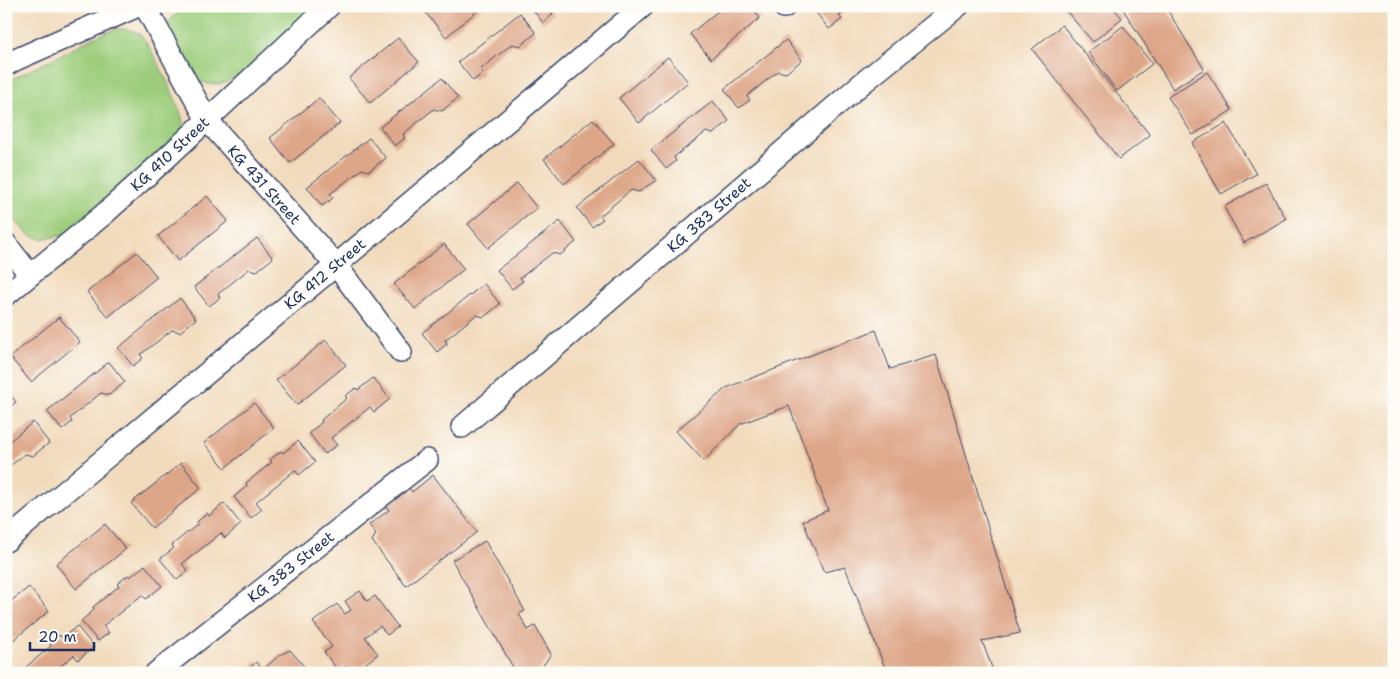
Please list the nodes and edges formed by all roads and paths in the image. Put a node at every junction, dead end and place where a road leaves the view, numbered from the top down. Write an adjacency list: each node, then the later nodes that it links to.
1 (138, 6): 6 (street)
2 (145, 6): 7 (street, KG 431 Street)
3 (329, 6): 7 (street, KG 410 Street)
4 (643, 6): 9 (street, KG 412 Street)
5 (958, 6): 13 (street, KG 383 Street)
6 (6, 65)
7 (207, 120): 9 (street, KG 431 Street); 10 (street, KG 410 Street)
8 (6, 244): 10 (street)
9 (336, 265): 12 (street, KG 431 Street); 15 (street, KG 412 Street)
10 (30, 275): 11 (street, KG 410 Street)
11 (6, 295)
12 (401, 352)
13 (462, 427)
14 (427, 460): 16 (street, KG 383 Street)
15 (6, 541)
16 (156, 673)

